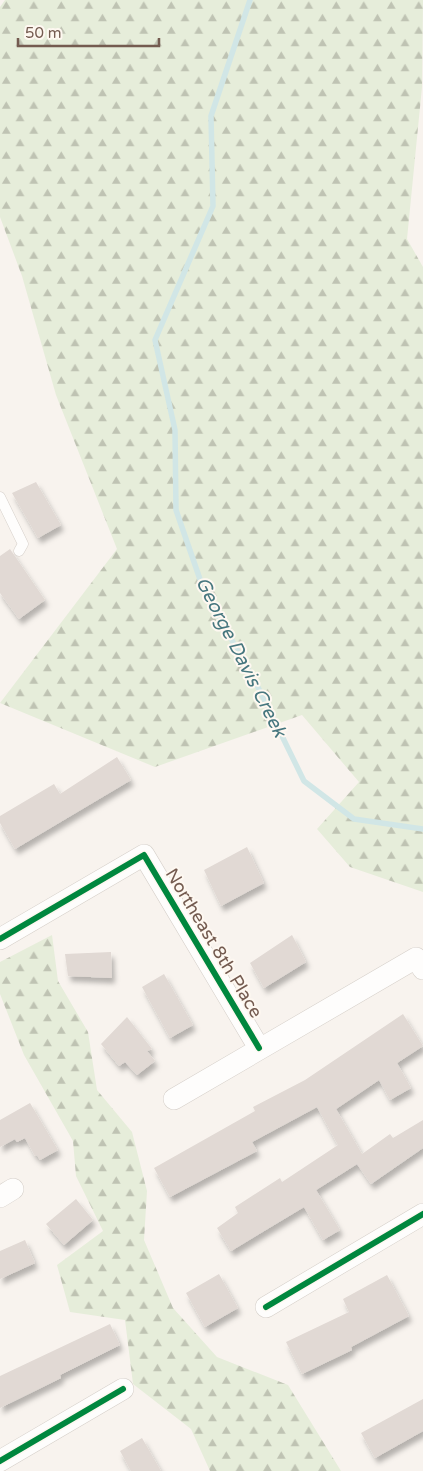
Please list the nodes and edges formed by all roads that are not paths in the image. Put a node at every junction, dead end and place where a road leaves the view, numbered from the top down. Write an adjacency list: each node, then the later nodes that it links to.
1 (0, 497): 2 (lane)
2 (19, 551)
3 (0, 939): 5 (street, Northeast 8th Place)
4 (420, 964): 5 (street)
5 (259, 1048): 6 (street)
6 (174, 1099)
7 (423, 1214): 8 (street)
8 (266, 1307)
9 (123, 1389): 10 (street)
10 (0, 1461)

